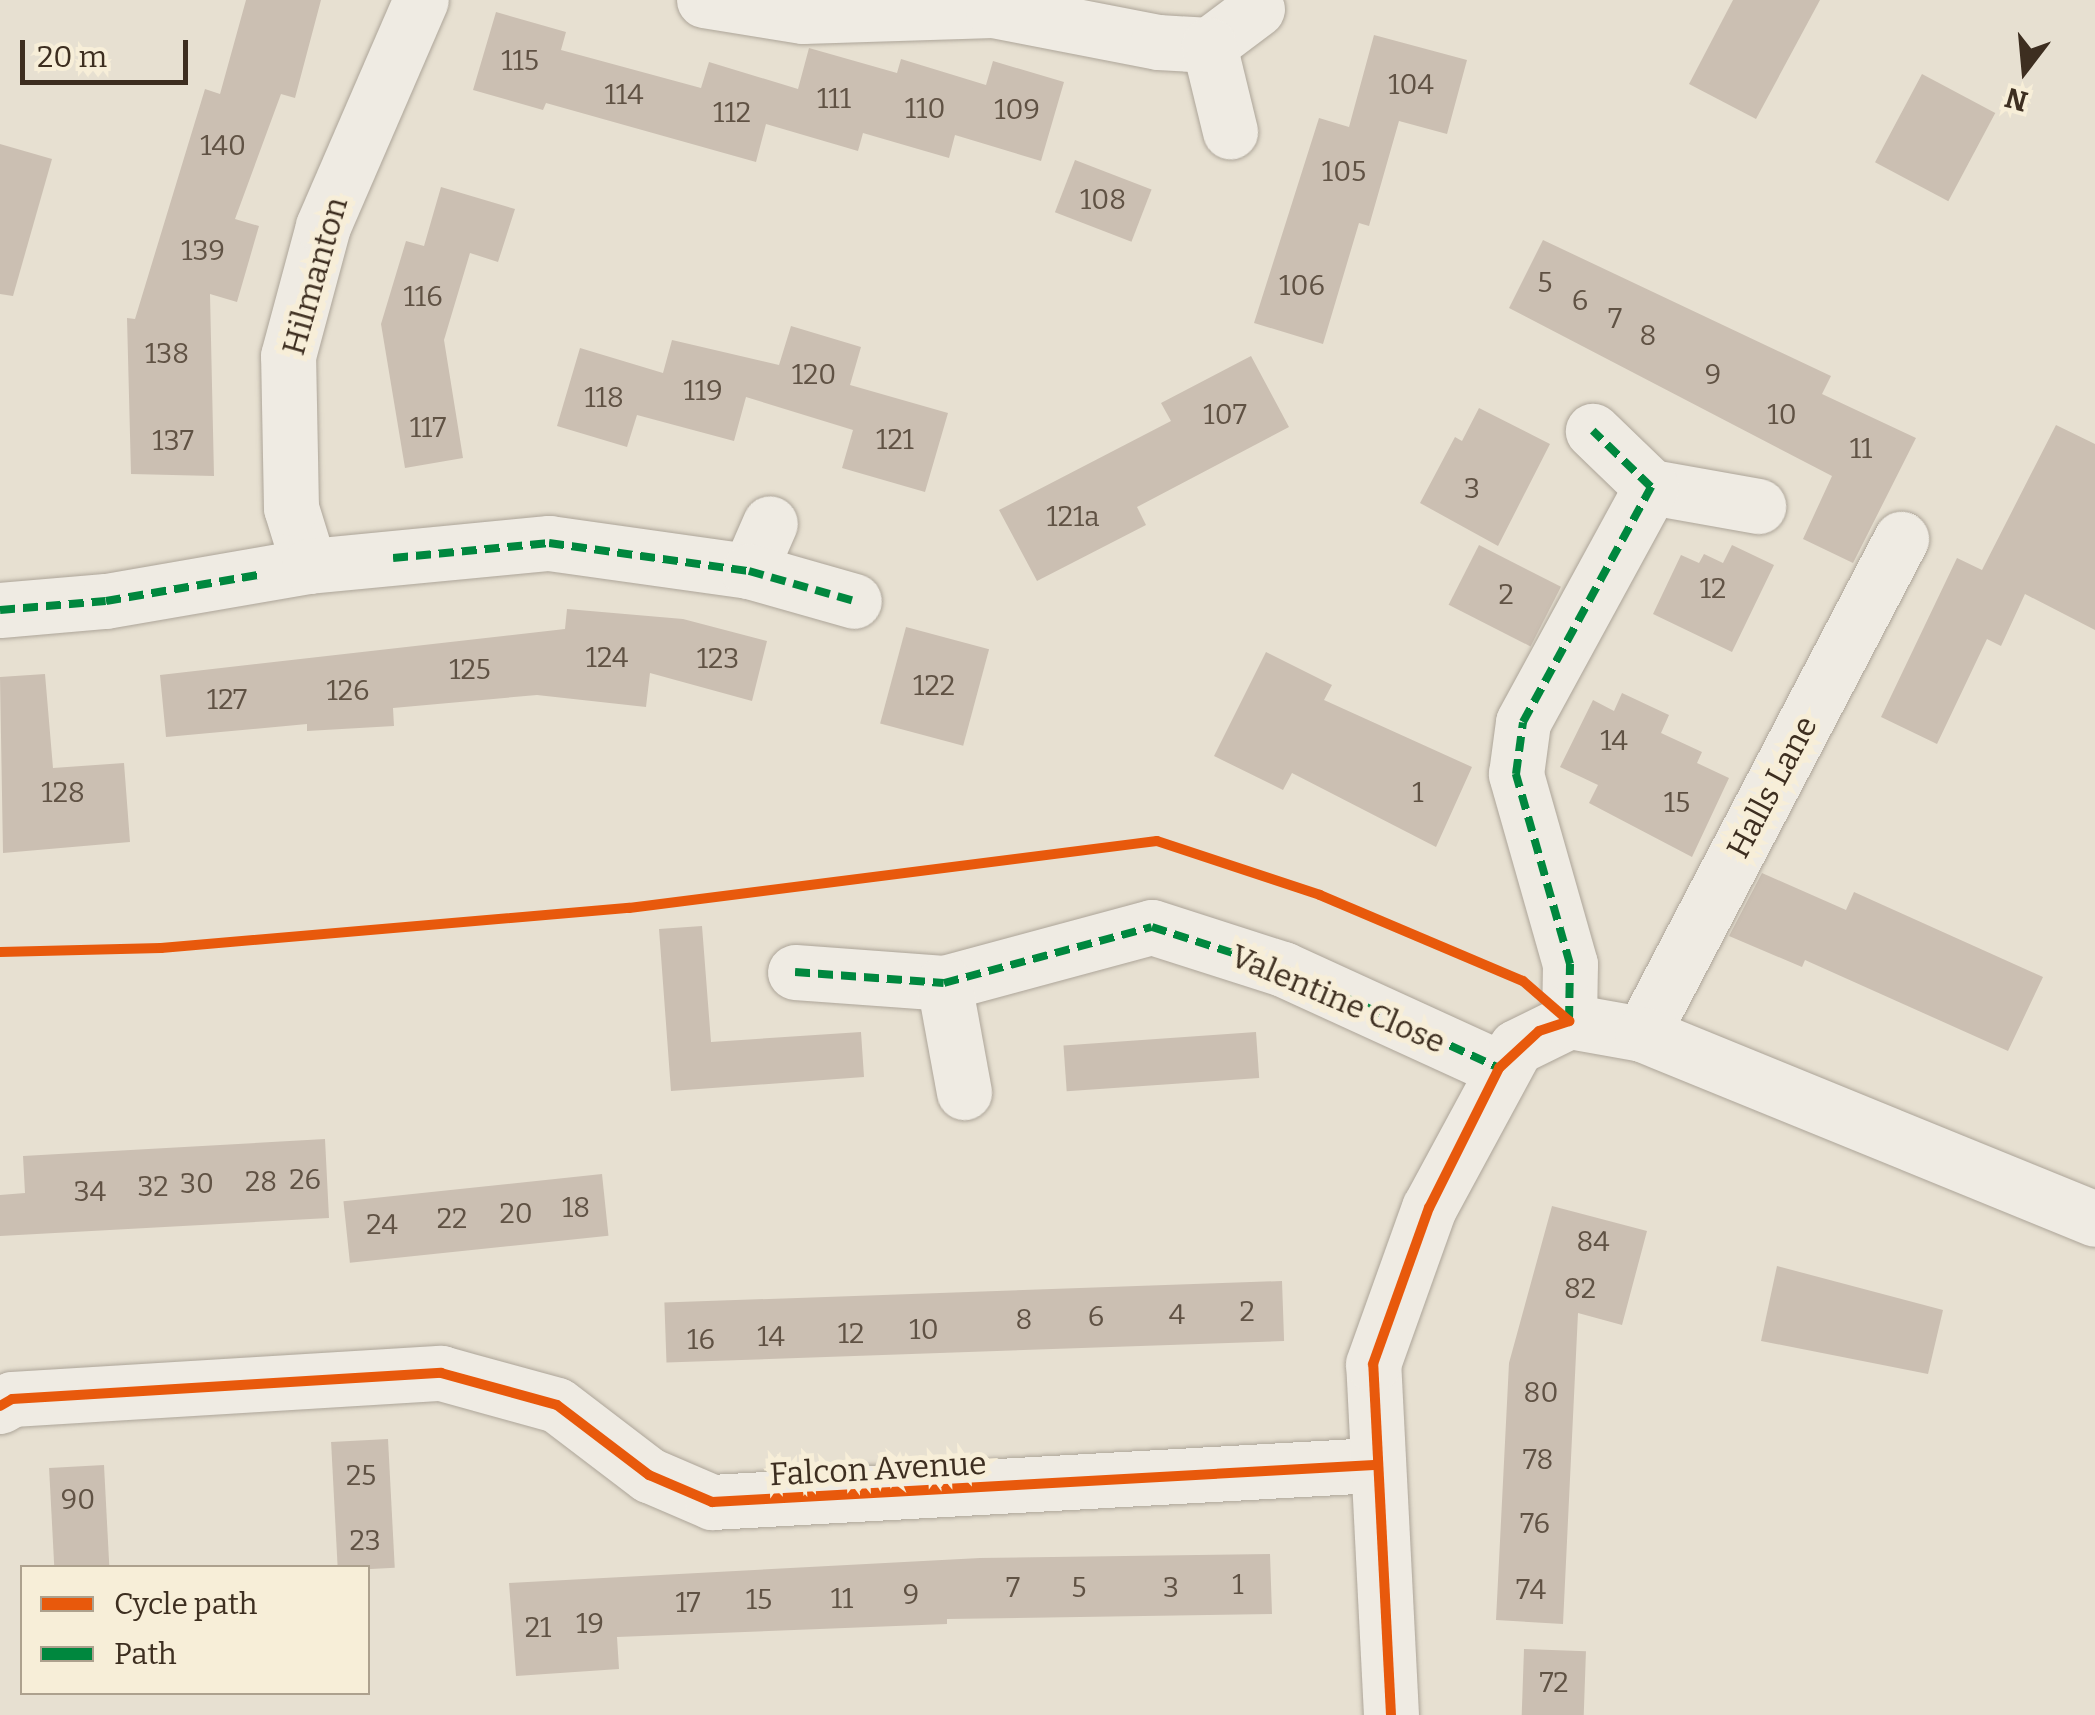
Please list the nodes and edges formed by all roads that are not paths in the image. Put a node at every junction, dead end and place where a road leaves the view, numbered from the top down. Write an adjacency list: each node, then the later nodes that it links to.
1 (422, 0): 10 (street, Hilmanton)
2 (704, 0): 4 (street)
3 (1258, 9): 4 (street)
4 (1209, 45): 5 (street)
5 (1230, 131)
6 (1594, 431): 7 (street)
7 (1652, 487): 8 (street); 15 (street)
8 (1758, 506)
9 (1901, 539): 16 (street, Halls Lane)
10 (309, 566): 11 (street); 12 (street)
11 (854, 601)
12 (0, 610)
13 (795, 972): 14 (street, Valentine Close)
14 (944, 983): 17 (street, Valentine Close); 18 (street)
15 (1569, 1021): 16 (street); 17 (street)
16 (1642, 1034): 19 (street)
17 (1499, 1068): 21 (street)
18 (964, 1092)
19 (2095, 1219)
20 (0, 1406): 21 (street, Falcon Avenue)
21 (1374, 1465): 22 (street)
22 (1391, 1715)

